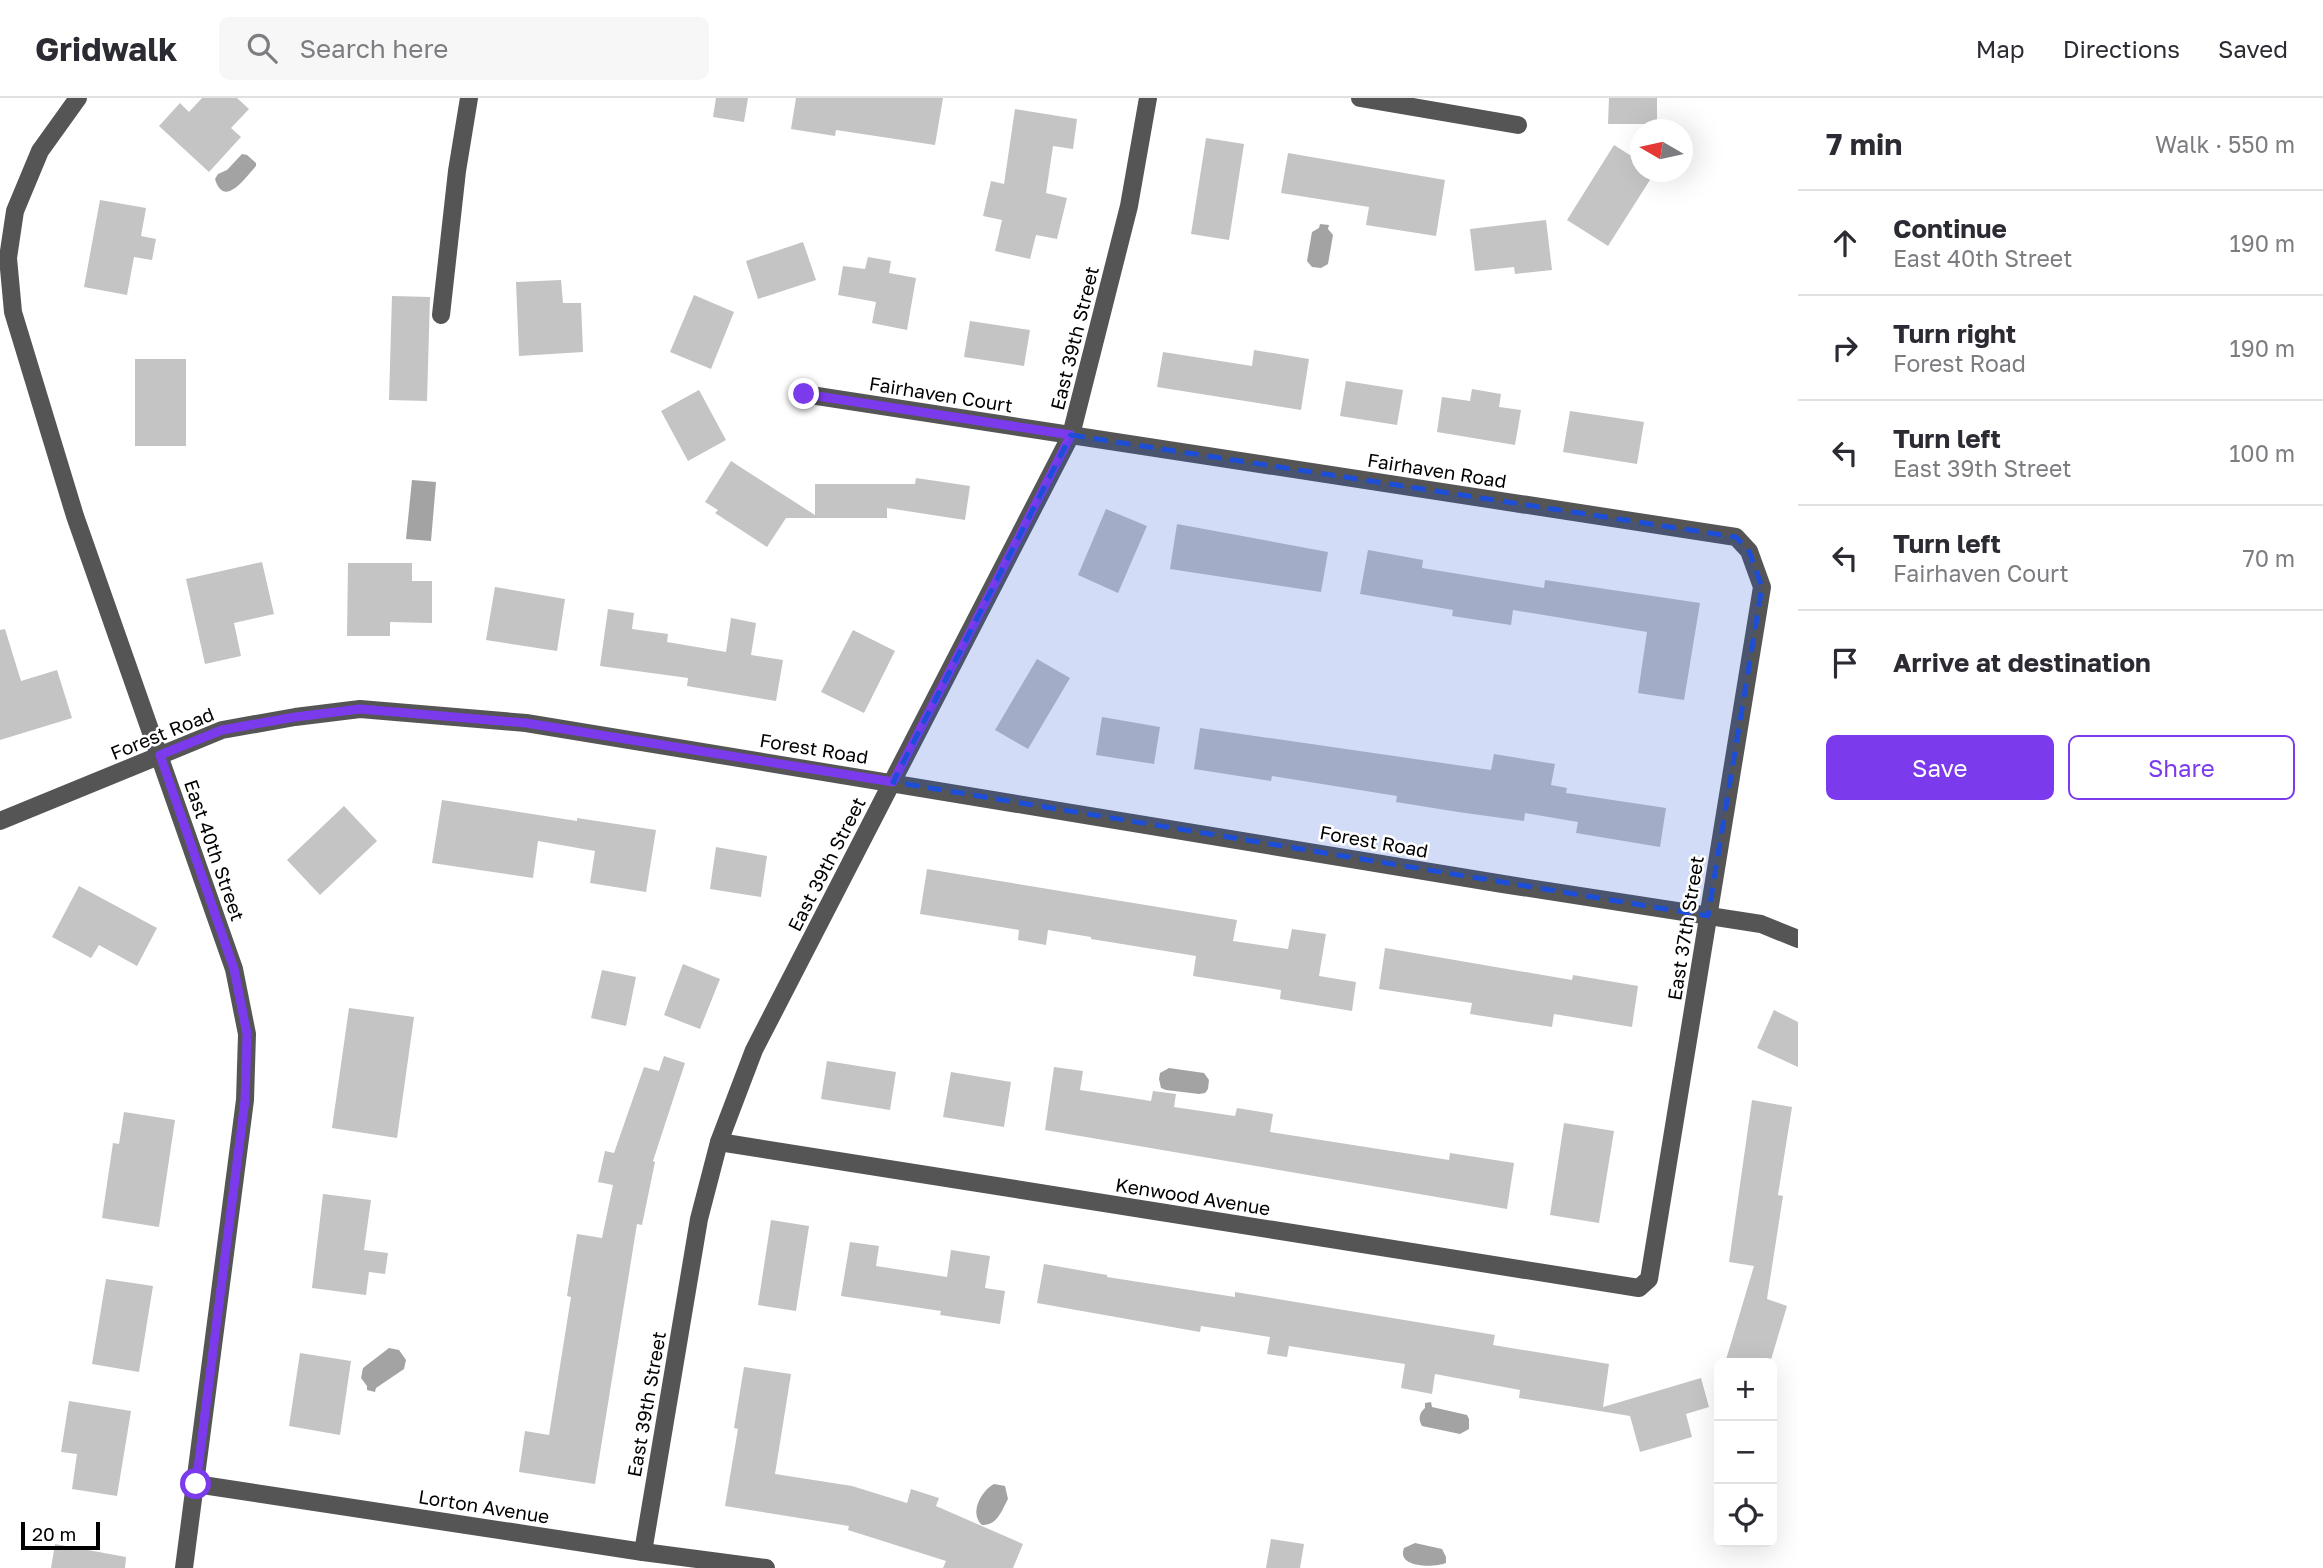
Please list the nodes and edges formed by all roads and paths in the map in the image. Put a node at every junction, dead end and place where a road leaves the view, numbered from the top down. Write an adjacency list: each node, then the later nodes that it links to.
1 (78, 98): 10 (street, East 40th Street)
2 (469, 98): 6 (street)
3 (1148, 98): 8 (street, East 39th Street)
4 (1360, 98): 5 (street)
5 (1518, 125)
6 (441, 315)
7 (804, 394): 8 (street, Fairhaven Court)
8 (1071, 435): 9 (street, Fairhaven Road); 11 (street, East 39th Street)
9 (1762, 591): 13 (street, East 37th Street)
10 (160, 755): 11 (street, Forest Road); 12 (street, Forest Road); 17 (street, East 40th Street)
11 (893, 782): 13 (street, Forest Road); 15 (street, East 39th Street)
12 (0, 821)
13 (1708, 916): 14 (street, Forest Road); 16 (street, East 37th Street)
14 (1798, 939)
15 (719, 1142): 16 (street, Kenwood Avenue); 18 (street, East 39th Street)
16 (1650, 1272)
17 (196, 1484): 18 (street, Lorton Avenue); 19 (street, East 40th Street)
18 (643, 1552): 20 (street, Lorton Avenue)
19 (184, 1568)
20 (766, 1568)

